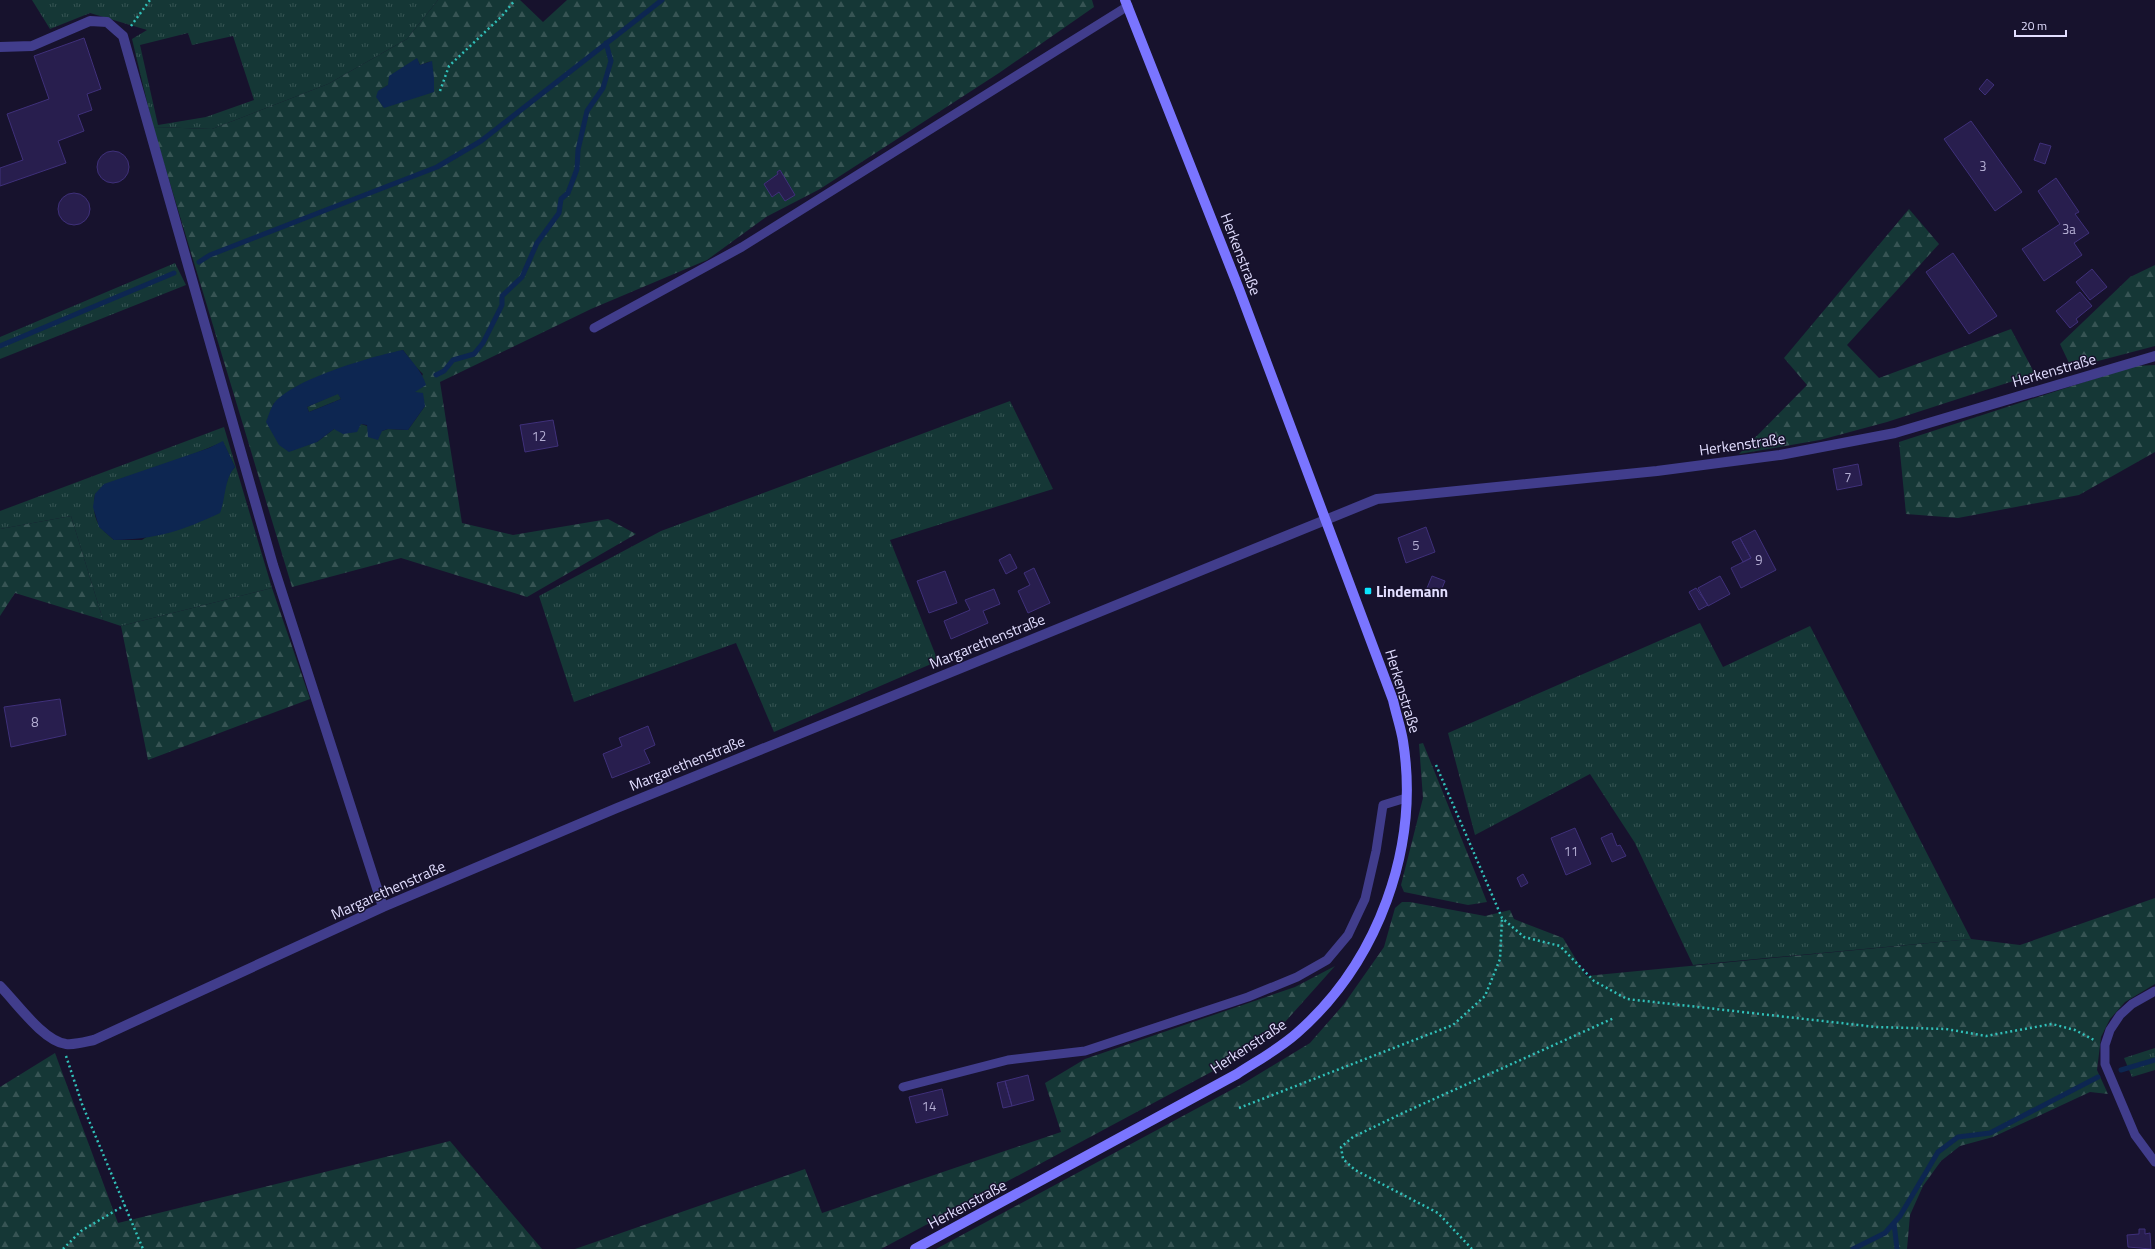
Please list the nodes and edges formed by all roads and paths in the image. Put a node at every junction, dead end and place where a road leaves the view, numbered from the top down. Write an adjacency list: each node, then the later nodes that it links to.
1 (150, 0): 4 (path)
2 (515, 0): 6 (path)
3 (1127, 3): 7 (lane); 9 (main road, Herkenstraße)
4 (123, 36): 5 (street); 12 (street)
5 (0, 47)
6 (440, 90)
7 (594, 328)
8 (2155, 356): 9 (street, Herkenstraße)
9 (1325, 519): 11 (main road, Herkenstraße); 12 (street, Margarethenstraße)
10 (1436, 765): 13 (path)
11 (1406, 798): 19 (lane); 25 (main road, Herkenstraße)
12 (383, 907): 17 (street, Margarethenstraße)
13 (1502, 918): 18 (path); 20 (path)
14 (0, 986): 17 (street)
15 (2155, 991): 18 (lane)
16 (1614, 1018): 26 (path)
17 (65, 1044): 22 (path)
18 (2105, 1046): 21 (lane)
19 (903, 1087)
20 (1239, 1108)
21 (2155, 1162)
22 (125, 1205): 23 (path); 24 (path)
23 (63, 1249)
24 (143, 1249)
25 (915, 1249)
26 (1472, 1249)

